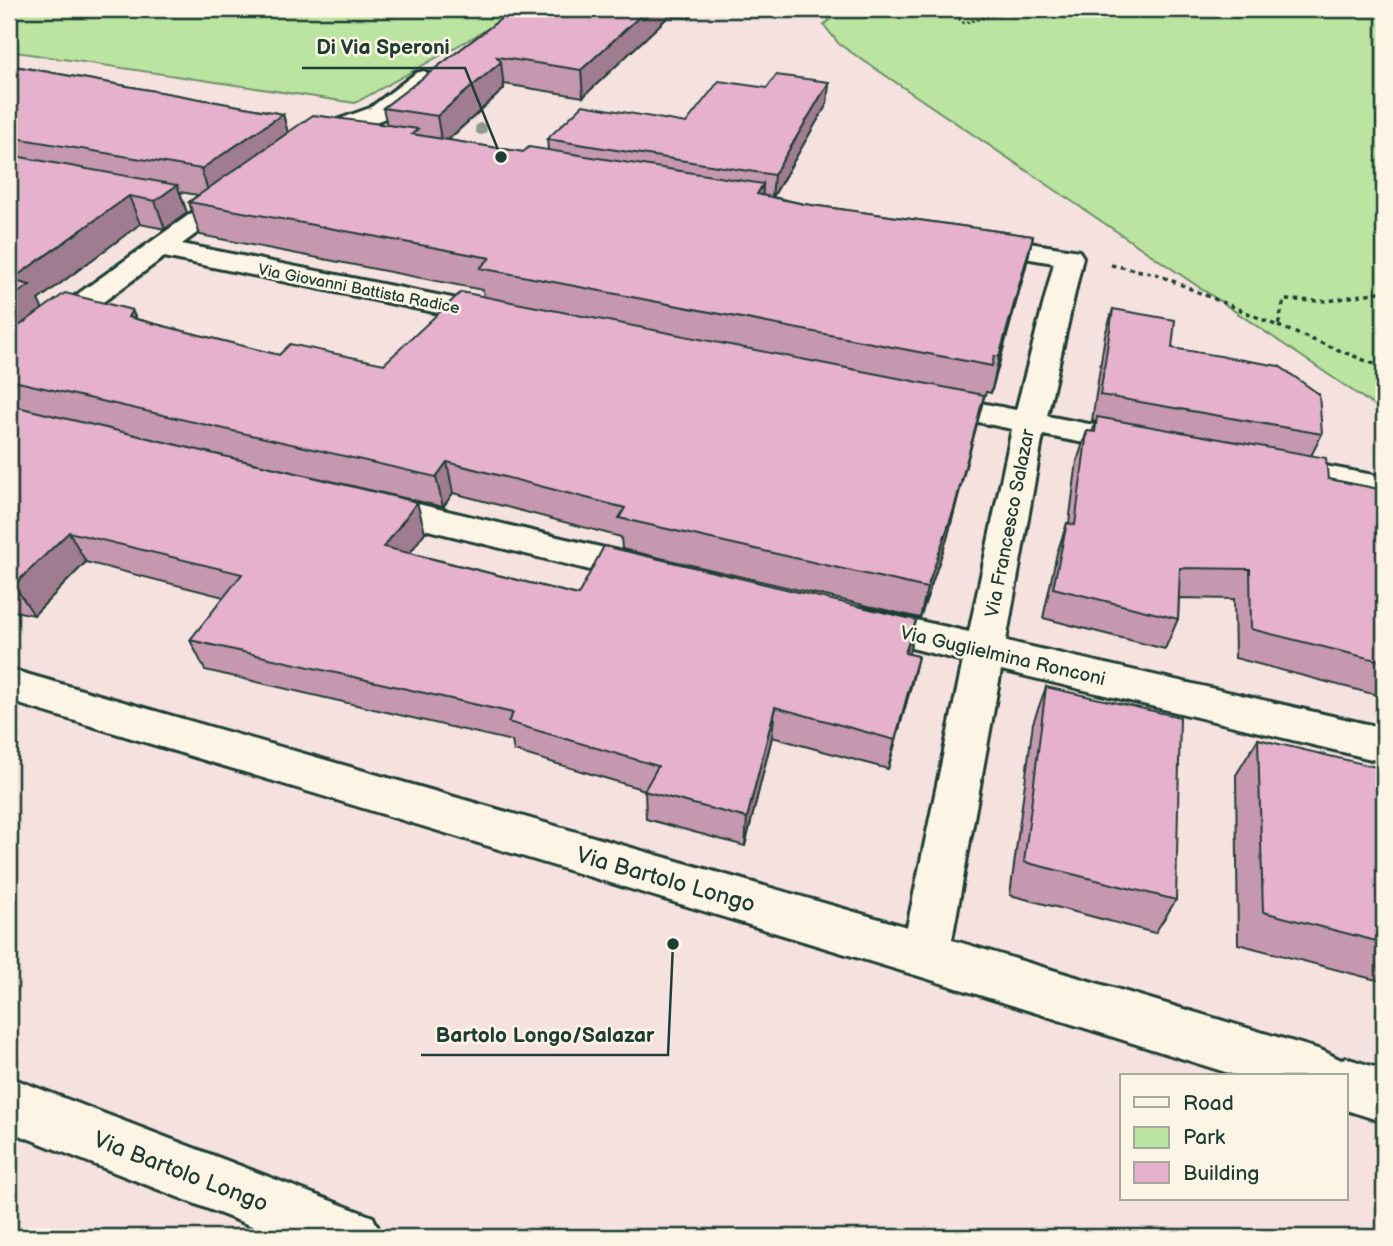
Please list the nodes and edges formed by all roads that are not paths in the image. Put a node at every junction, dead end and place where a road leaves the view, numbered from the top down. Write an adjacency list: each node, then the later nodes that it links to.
1 (444, 62): 2 (street)
2 (320, 134): 3 (street); 4 (street)
3 (374, 143)
4 (288, 156)
5 (256, 179): 7 (street)
6 (186, 203): 7 (street)
7 (213, 208): 9 (street)
8 (960, 239): 13 (street, Via Francesco Salazar)
9 (159, 248): 10 (street, Via Giovanni Battista Radice); 11 (street)
10 (526, 322)
11 (9, 357)
12 (906, 398): 13 (street)
13 (1029, 423): 14 (street); 20 (street, Via Francesco Salazar)
14 (1166, 448)
15 (1248, 463): 16 (street)
16 (1384, 488)
17 (334, 496): 18 (street)
18 (673, 577)
19 (835, 615): 20 (street, Via Guglielmina Ronconi)
20 (984, 651): 22 (street, Via Guglielmina Ronconi); 23 (street, Via Francesco Salazar)
21 (9, 685): 23 (street, Via Bartolo Longo)
22 (1384, 745)
23 (925, 955): 24 (street, Via Bartolo Longo)
24 (1314, 1074)
25 (1348, 1085): 26 (street)
26 (1384, 1096)
27 (9, 1104): 28 (street, Via Bartolo Longo)
28 (353, 1237)

